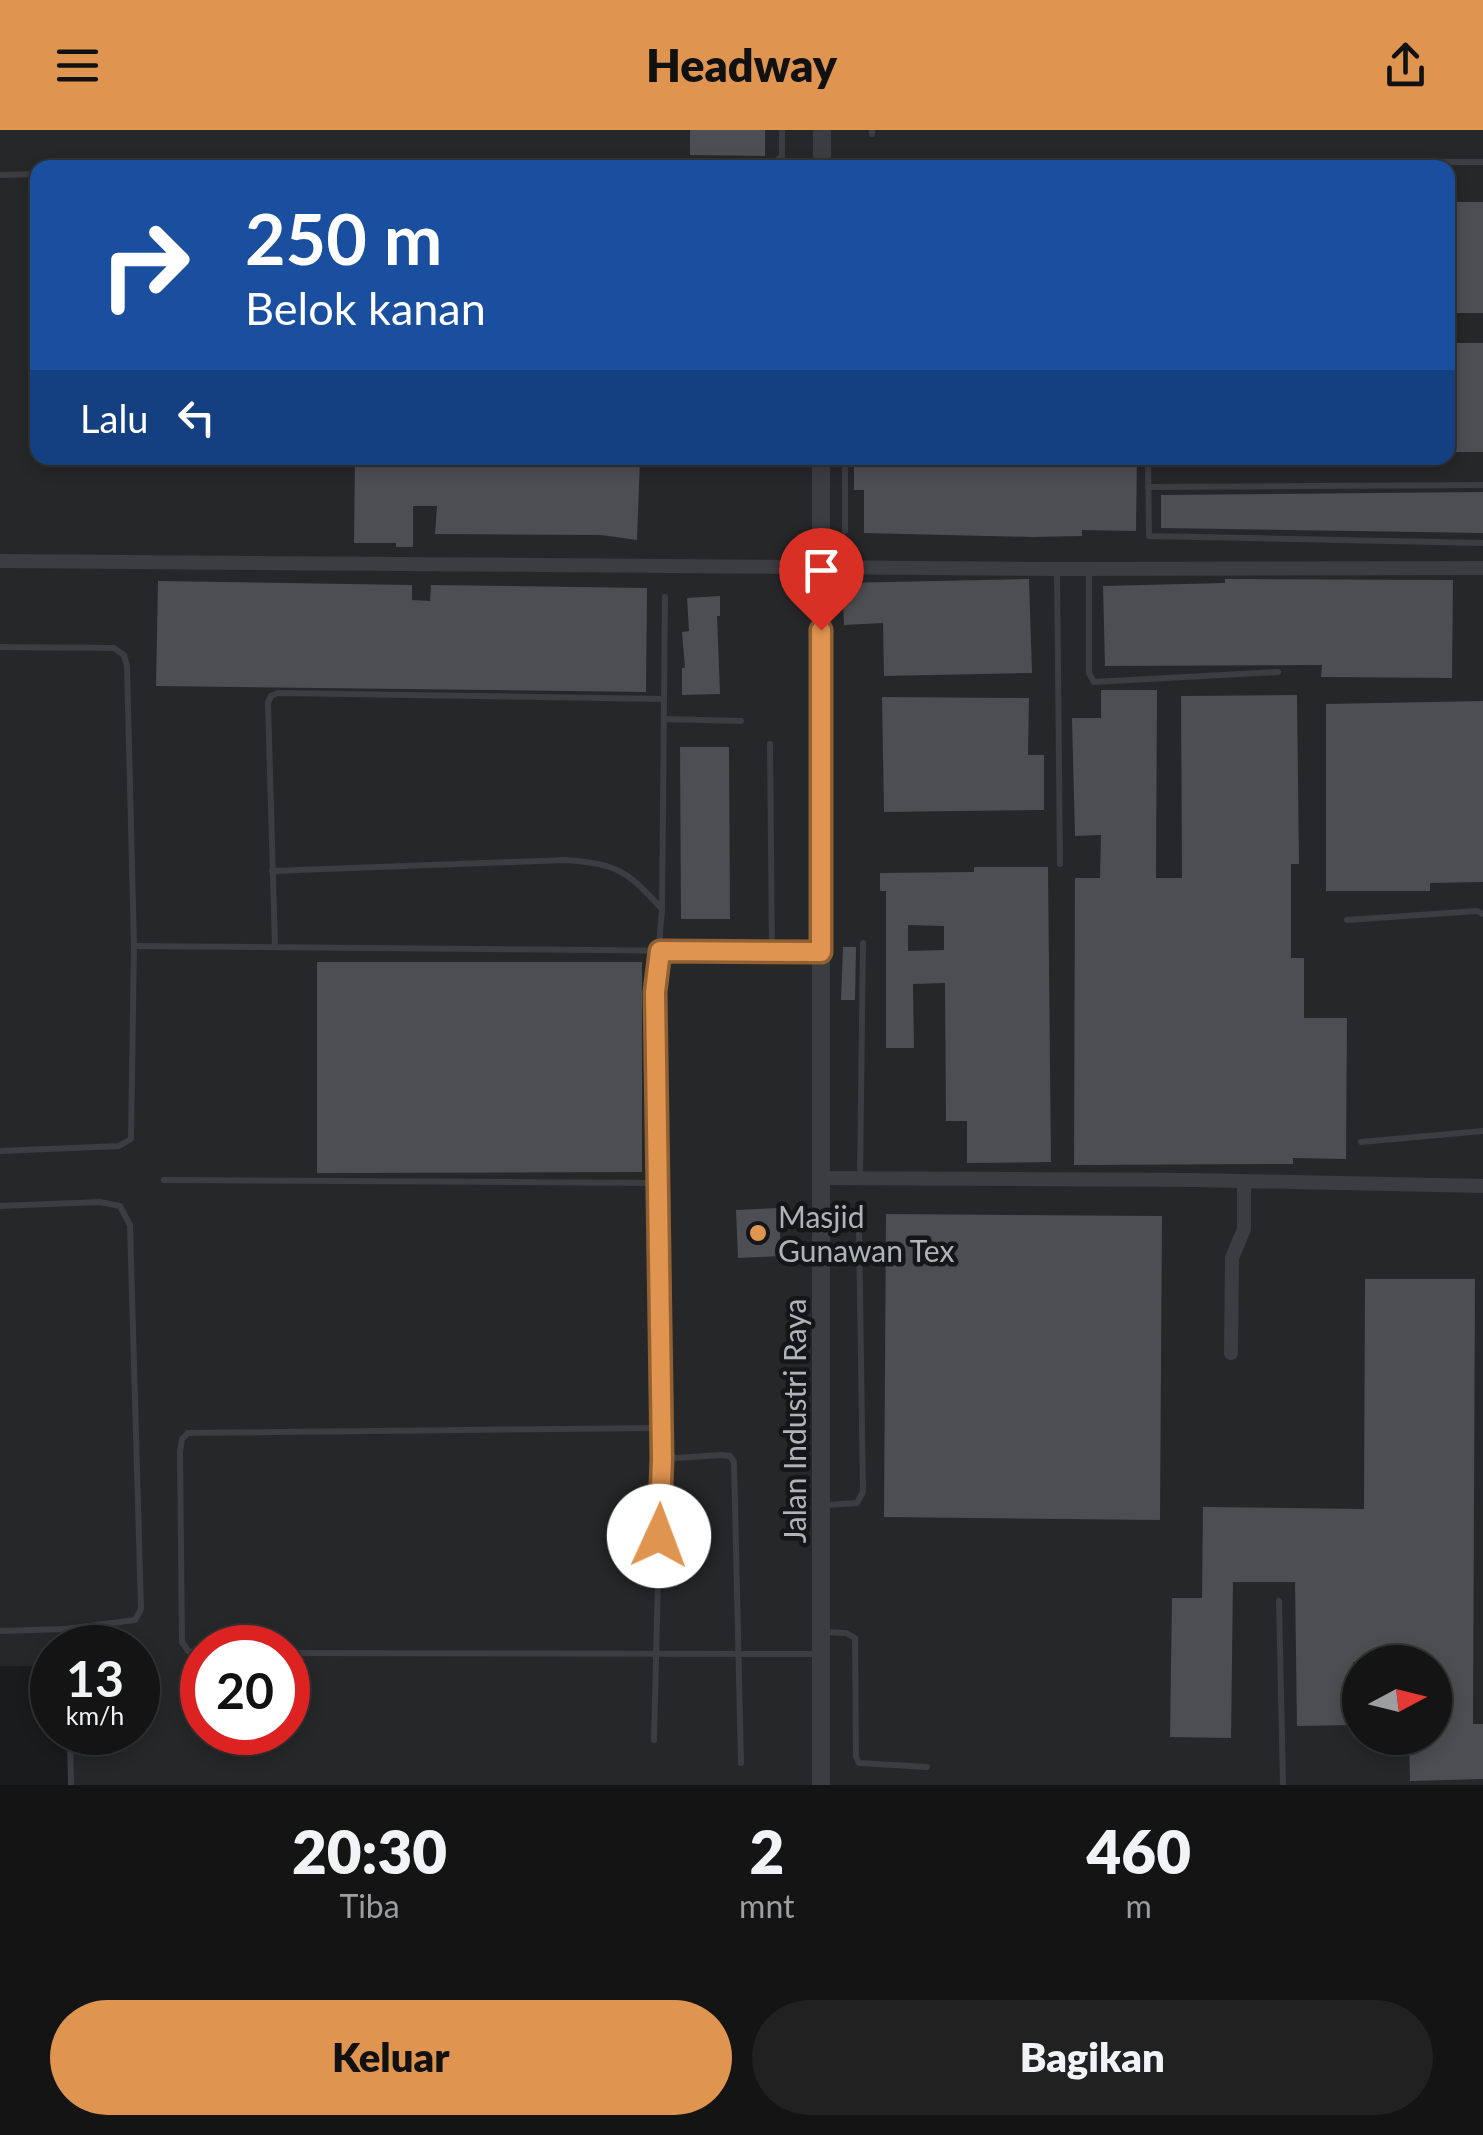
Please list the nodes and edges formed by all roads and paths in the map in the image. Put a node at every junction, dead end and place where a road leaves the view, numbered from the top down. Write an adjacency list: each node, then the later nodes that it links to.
1 (782, 130): 3 (lane)
2 (822, 130): 4 (street)
3 (779, 160)
4 (822, 160)
5 (1455, 162): 6 (lane)
6 (1483, 162)
7 (30, 174): 8 (lane)
8 (0, 175)
9 (821, 465): 17 (street, Jalan Industri Raya)
10 (845, 465): 14 (lane)
11 (1148, 465): 13 (lane)
12 (1483, 485): 13 (lane)
13 (1148, 487): 15 (lane)
14 (845, 531)
15 (1483, 543)
16 (0, 562): 17 (street)
17 (820, 566): 19 (street); 38 (street, Jalan Industri Raya)
18 (1483, 568): 20 (street)
19 (1056, 570): 20 (street); 28 (lane)
20 (1088, 570): 23 (lane)
21 (665, 597): 24 (lane)
22 (0, 647): 34 (lane)
23 (1278, 672)
24 (664, 699): 25 (lane); 29 (lane)
25 (664, 719): 26 (lane); 30 (lane)
26 (741, 722)
27 (770, 744): 37 (lane)
28 (1060, 864)
29 (272, 872): 30 (lane); 35 (lane)
30 (662, 910): 36 (lane)
31 (1483, 914): 32 (lane)
32 (1348, 920)
33 (863, 943): 43 (lane)
34 (134, 946): 35 (lane); 41 (lane)
35 (275, 947): 36 (lane)
36 (660, 951): 37 (lane); 46 (lane)
37 (772, 952): 38 (lane)
38 (821, 952): 42 (street, Jalan Industri Raya)
39 (1483, 1131): 40 (lane)
40 (1361, 1142)
41 (0, 1150)
42 (821, 1178): 43 (street); 53 (street, Jalan Industri Raya)
43 (860, 1178): 45 (street)
44 (164, 1180): 46 (lane)
45 (1244, 1181): 47 (street); 50 (street)
46 (658, 1183): 51 (lane)
47 (1483, 1186)
48 (0, 1206): 55 (lane)
49 (859, 1228): 53 (lane)
50 (1231, 1353)
51 (660, 1428): 52 (lane); 56 (lane)
52 (662, 1459): 60 (lane); 62 (lane)
53 (821, 1505): 59 (street, Jalan Industri Raya)
54 (1279, 1601): 70 (lane)
55 (92, 1625)
56 (182, 1625)
57 (30, 1630): 58 (lane)
58 (0, 1631)
59 (822, 1632): 63 (street, Jalan Industri Raya); 67 (lane)
60 (655, 1652): 61 (lane); 62 (lane); 64 (lane)
61 (310, 1653)
62 (736, 1653): 63 (lane); 66 (lane)
63 (822, 1654): 69 (street, Jalan Industri Raya)
64 (654, 1740)
65 (71, 1755): 68 (lane)
66 (741, 1763)
67 (927, 1767)
68 (72, 1785)
69 (821, 1785)
70 (1283, 1785)

